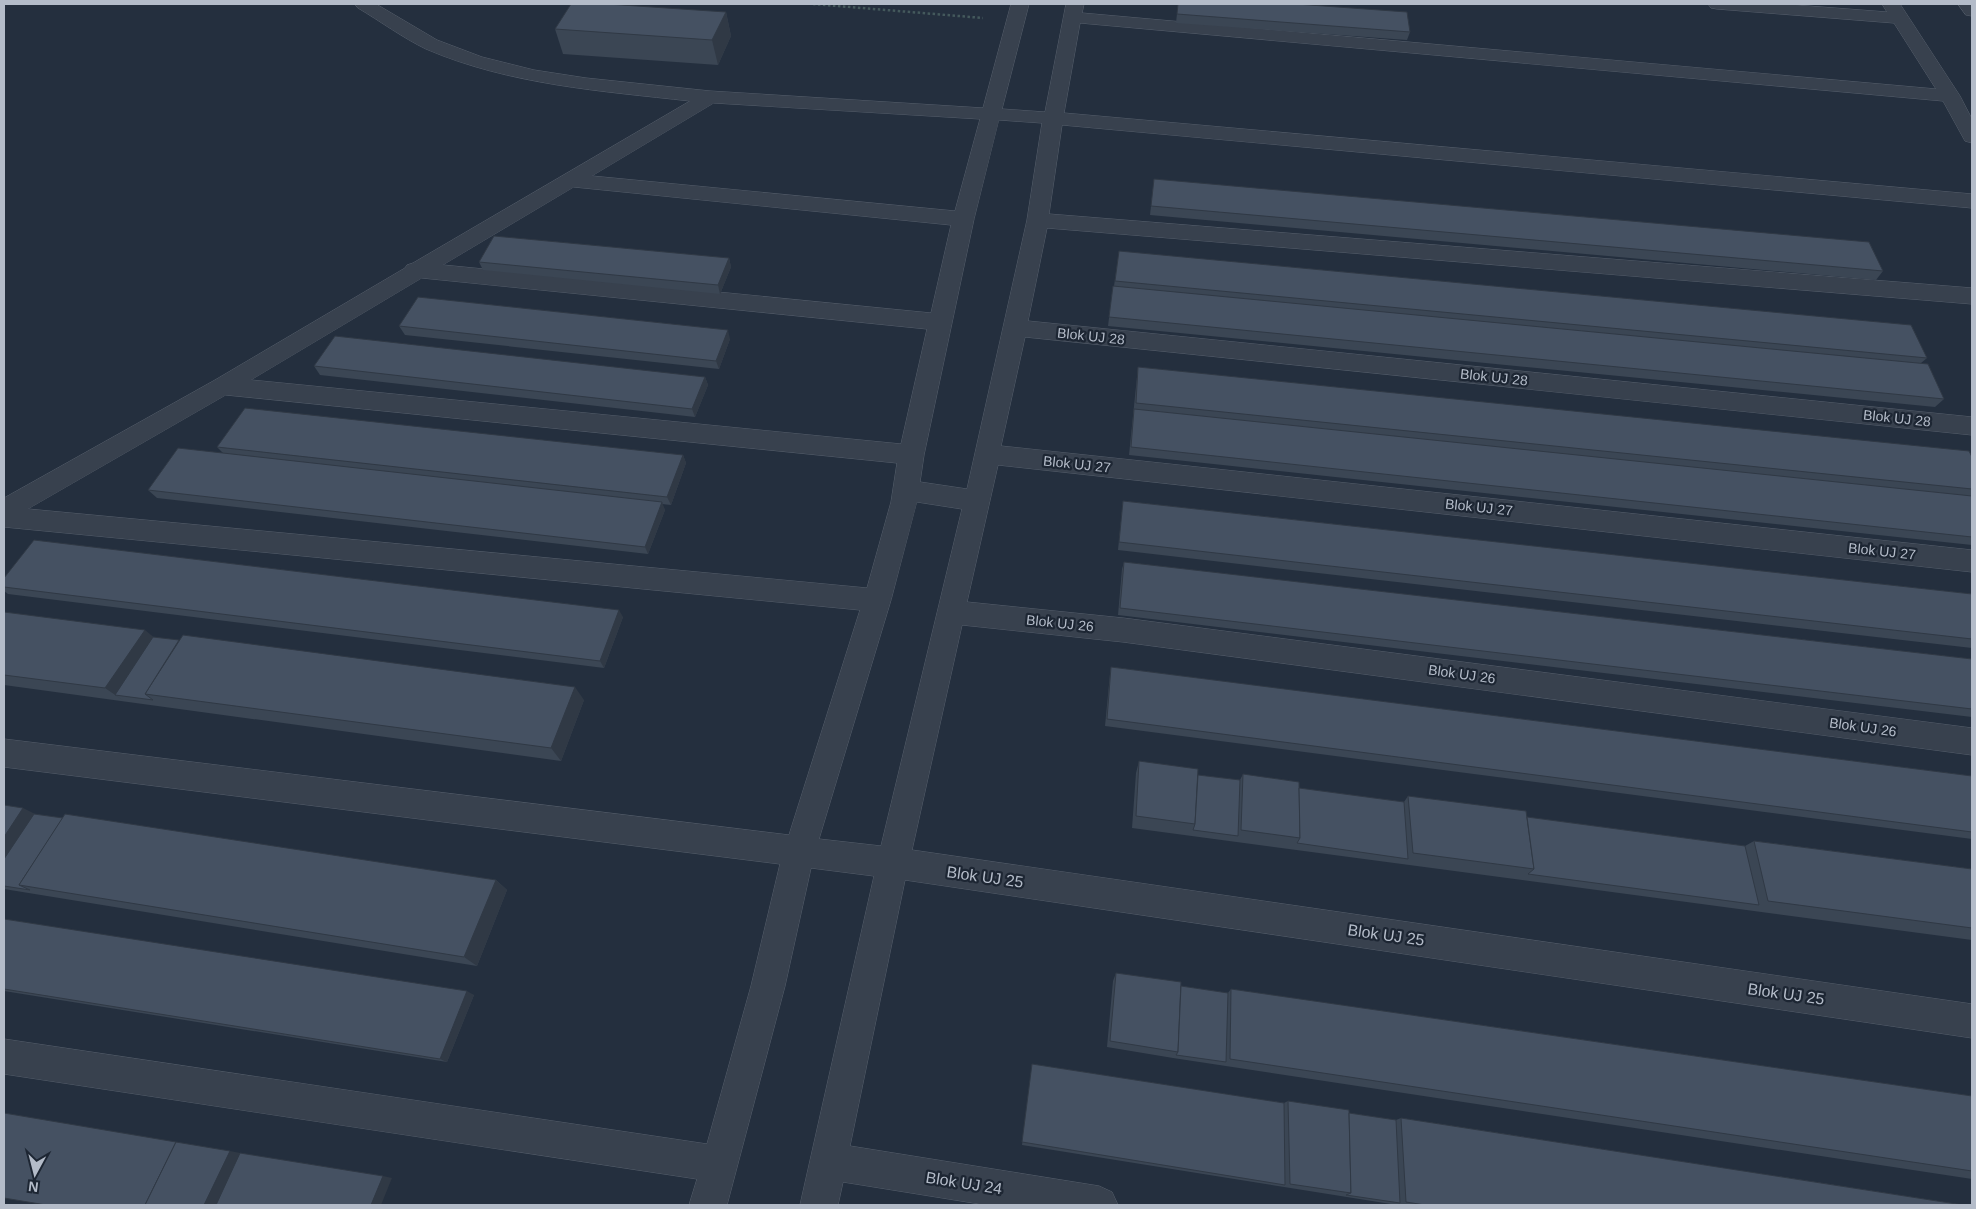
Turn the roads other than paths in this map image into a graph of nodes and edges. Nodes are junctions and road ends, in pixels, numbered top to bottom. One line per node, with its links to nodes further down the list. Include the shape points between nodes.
1 (364, 4): 9 (street, via 431,44 474,61 534,76)
2 (1717, 4): 5 (street)
3 (1967, 4): 6 (street)
4 (1074, 10): 8 (street); 11 (street)
5 (1895, 11): 8 (street)
6 (1972, 11)
7 (1018, 12): 10 (street)
8 (1950, 96): 12 (street)
9 (710, 97): 10 (street); 13 (street)
10 (990, 113): 11 (street); 15 (street)
11 (1053, 118): 14 (street); 16 (street)
12 (1972, 137)
13 (568, 180): 15 (street); 17 (street)
14 (1972, 201)
15 (963, 219): 19 (street)
16 (1038, 220): 18 (street); 20 (street)
17 (415, 270): 19 (street); 21 (street)
18 (1972, 296)
19 (940, 322): 24 (street)
20 (1015, 328): 22 (street, Blok UJ 28); 23 (street)
21 (223, 386): 24 (street); 27 (street)
22 (1972, 426)
23 (986, 454): 26 (street); 29 (street, Blok UJ 27)
24 (911, 455): 25 (street)
25 (905, 490): 26 (street); 30 (street)
26 (977, 501): 31 (street)
27 (4, 510)
28 (4, 516): 30 (street)
29 (1972, 561)
30 (877, 600): 34 (street)
31 (951, 612): 32 (street, Blok UJ 26, via 1123,630); 35 (street)
32 (1972, 742)
33 (4, 753): 34 (street, Blok UJ 25)
34 (799, 852): 35 (street, Blok UJ 25); 39 (street, via 768,986)
35 (893, 863): 36 (street, Blok UJ 25); 38 (street)
36 (1972, 1021)
37 (4, 1057): 39 (street)
38 (829, 1161): 41 (street); 42 (street, Blok UJ 24)
39 (720, 1164): 40 (street)
40 (708, 1205)
41 (819, 1205)
42 (1099, 1205)

